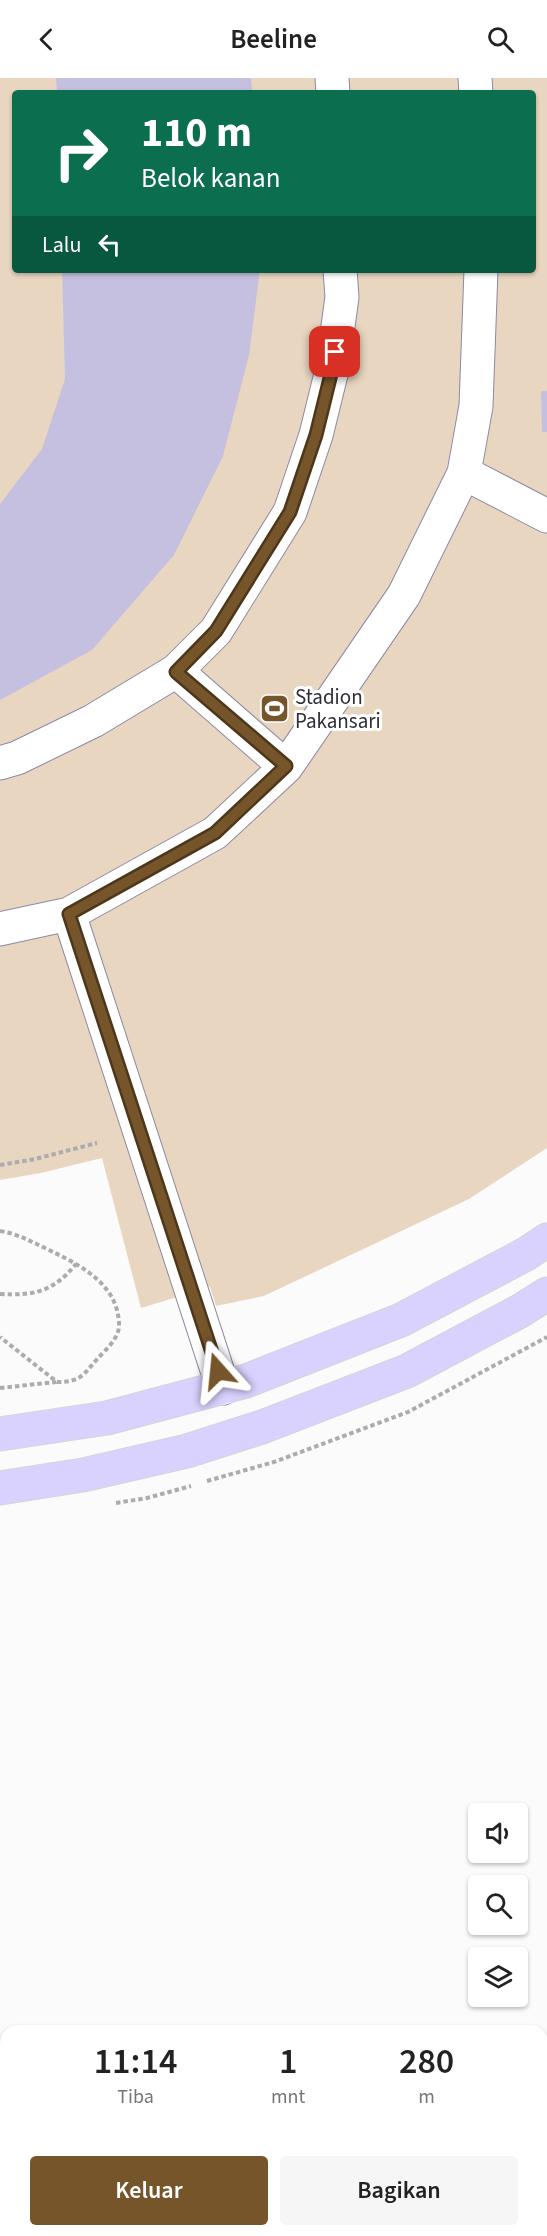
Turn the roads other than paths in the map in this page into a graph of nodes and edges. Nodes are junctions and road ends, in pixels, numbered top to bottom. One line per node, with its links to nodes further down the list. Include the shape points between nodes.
1 (340, 273): 5 (street, via 342,297 332,370 316,435 290,512 216,631)
2 (481, 273): 3 (street, via 476,406)
3 (464, 473): 4 (street); 7 (street, via 404,595)
4 (547, 516)
5 (176, 672): 6 (street, via 93,721); 7 (street)
6 (0, 763)
7 (286, 766): 8 (street, via 215,833)
8 (69, 914): 9 (street); 12 (street)
9 (0, 930)
10 (547, 1240): 12 (main road, via 401,1320)
11 (547, 1294): 14 (main road, via 406,1371 262,1427 187,1451 83,1475)
12 (223, 1388): 13 (main road, via 107,1418)
13 (0, 1434)
14 (0, 1488)

